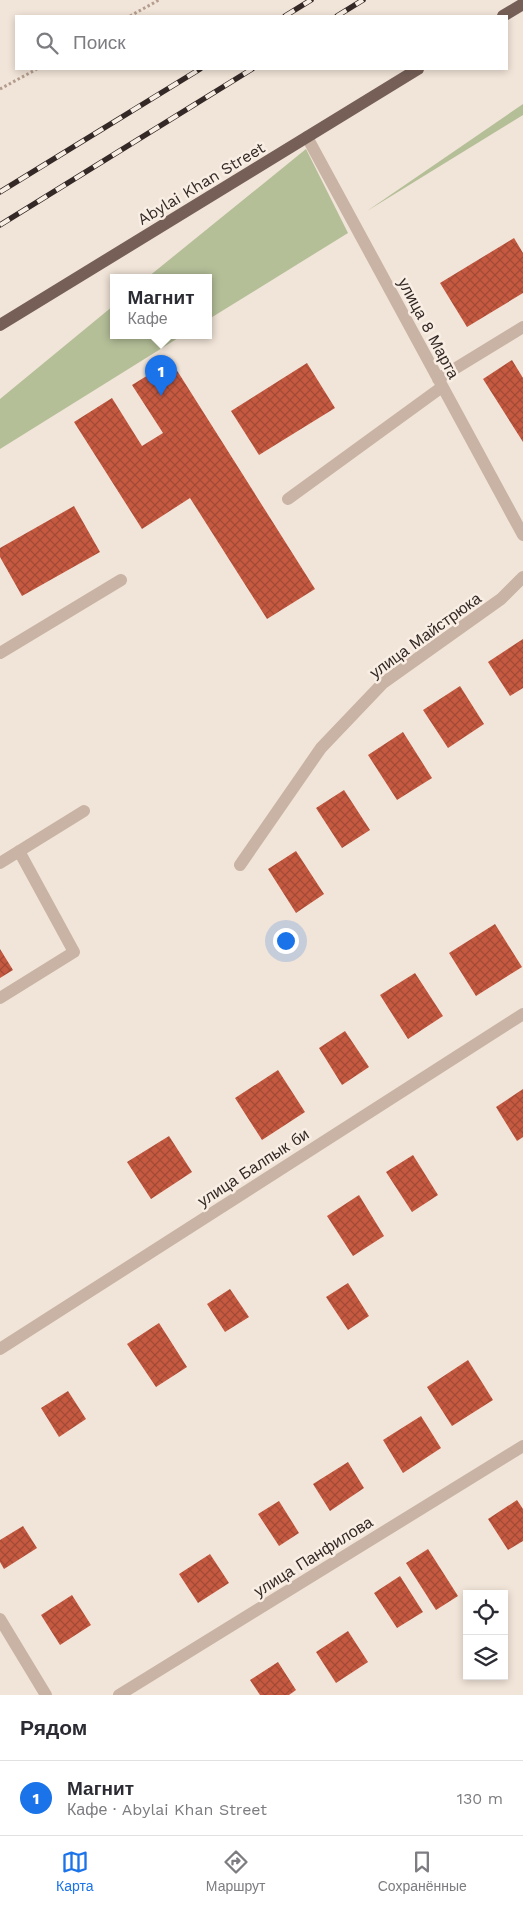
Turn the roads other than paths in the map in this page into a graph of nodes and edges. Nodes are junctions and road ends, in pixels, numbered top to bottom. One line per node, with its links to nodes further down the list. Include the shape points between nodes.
1 (523, 4): 2 (main road)
2 (505, 15)
3 (416, 70): 4 (main road, Abylai Khan Street)
4 (307, 137): 5 (main road, Abylai Khan Street); 7 (street, улица 8 Марта)
5 (0, 325)
6 (523, 326): 7 (street)
7 (440, 383): 8 (street); 9 (street, улица 8 Марта)
8 (288, 499)
9 (523, 535)
10 (523, 577): 16 (street, улица Майстрюка, via 501,599 383,683 321,748)
11 (121, 580): 12 (street)
12 (0, 653)
13 (84, 811): 14 (street)
14 (19, 851): 15 (street); 17 (street, via 74,952)
15 (0, 863)
16 (240, 865)
17 (0, 998)
18 (523, 1014): 19 (street, улица Балпык би)
19 (0, 1348)
20 (523, 1446): 23 (street, улица Панфилова)
21 (0, 1619): 22 (street)
22 (46, 1695)
23 (119, 1695)

